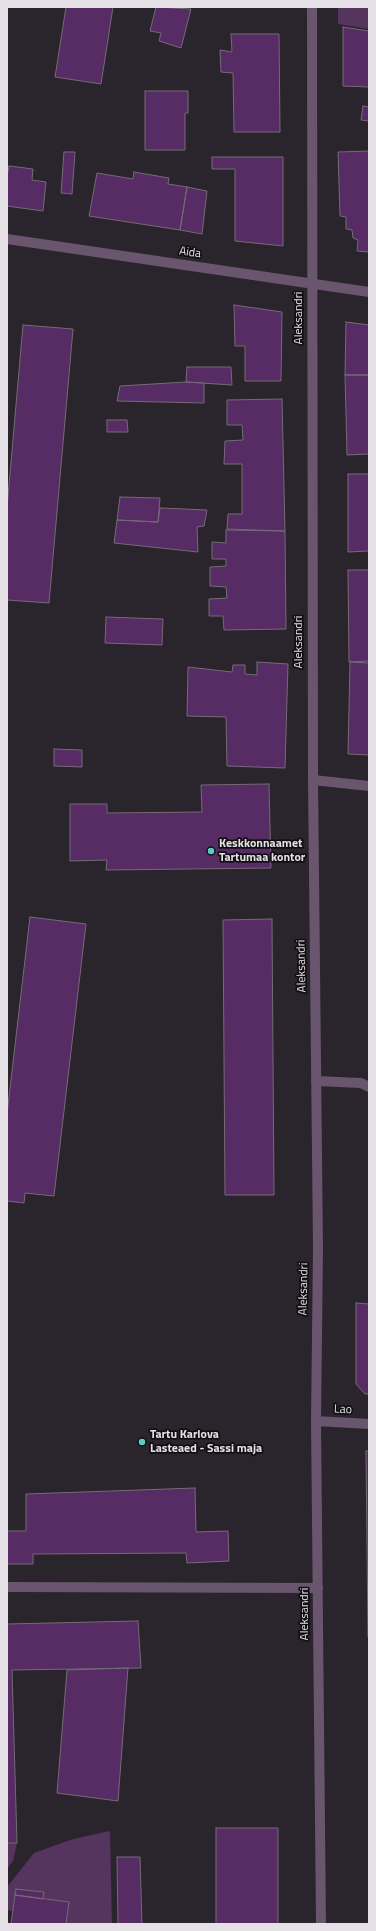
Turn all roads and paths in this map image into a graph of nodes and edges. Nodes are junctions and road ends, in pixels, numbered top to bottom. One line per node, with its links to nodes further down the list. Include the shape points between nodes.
1 (312, 7): 3 (street, Aleksandri)
2 (7, 239): 3 (street, Aida)
3 (312, 284): 4 (street, Aida); 5 (street, Aleksandri)
4 (369, 292)
5 (313, 780): 6 (street); 7 (street, Aleksandri)
6 (369, 786)
7 (316, 1081): 8 (street, via 361,1083); 9 (street, Aleksandri)
8 (369, 1087)
9 (316, 1421): 10 (street, Lao); 12 (street, Aleksandri)
10 (369, 1424)
11 (7, 1587): 12 (street)
12 (318, 1588): 13 (street, Aleksandri)
13 (321, 1924)

